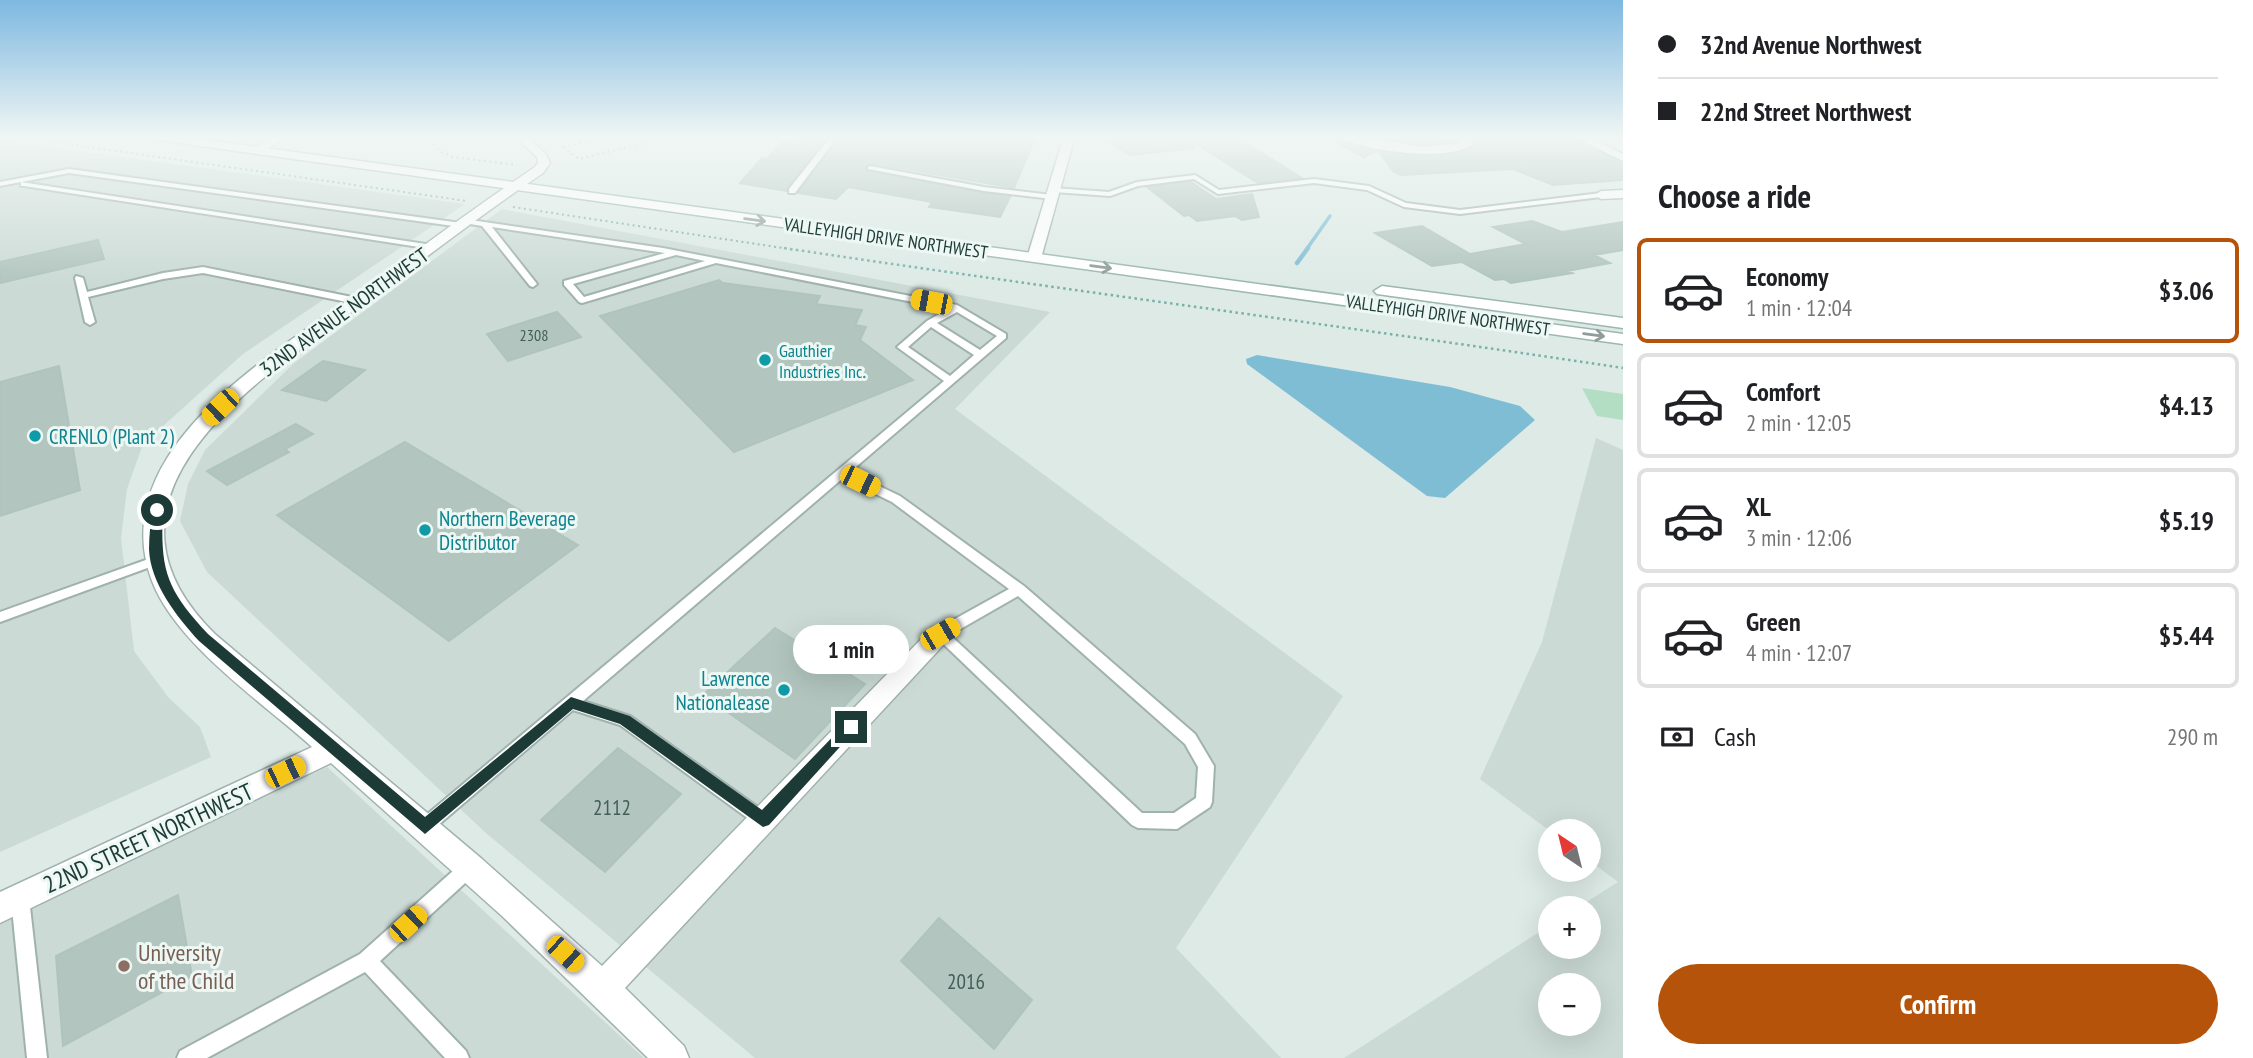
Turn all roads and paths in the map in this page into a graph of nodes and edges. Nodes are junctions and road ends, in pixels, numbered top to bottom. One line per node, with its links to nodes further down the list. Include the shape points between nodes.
1 (31, 185): 19 (lane)
2 (173, 185): 18 (lane)
3 (360, 185): 17 (path)
4 (510, 185): 17 (main road, 32ND AVENUE NORTHWEST)
5 (585, 185): 20 (main road, VALLEYHIGH DRIVE NORTHWEST)
6 (796, 185): 13 (lane)
7 (964, 185): 14 (lane)
8 (1056, 185): 14 (main road)
9 (1133, 185): 14 (lane, via 1110,194)
10 (1208, 185): 11 (lane, via 1218,192)
11 (1276, 185)
12 (1348, 185): 16 (lane, via 1369,188 1404,205 1460,212)
13 (792, 191)
14 (1053, 194): 20 (main road)
15 (1623, 194): 16 (main road)
16 (1601, 195)
17 (489, 204): 18 (main road, 32ND AVENUE NORTHWEST); 33 (path)
18 (471, 223): 19 (main road, 32ND AVENUE NORTHWEST); 21 (lane); 24 (lane)
19 (432, 247): 26 (main road, 32ND AVENUE NORTHWEST)
20 (1035, 251): 30 (main road, VALLEYHIGH DRIVE NORTHWEST); 31 (main road, VALLEYHIGH DRIVE NORTHWEST, one-way to 31)
21 (677, 253): 22 (lane); 22 (lane, via 566,284 582,300)
22 (718, 260): 27 (lane)
23 (79, 278): 25 (lane)
24 (533, 284)
25 (83, 296): 26 (lane, via 203,271); 28 (lane)
26 (357, 301): 36 (main road, 32ND AVENUE NORTHWEST, via 261,372 197,430 168,473 160,495 154,525)
27 (957, 308): 29 (lane); 32 (lane, via 1003,336)
28 (90, 322)
29 (930, 323): 32 (lane); 34 (lane, via 902,347)
30 (1623, 324)
31 (1623, 339)
32 (981, 355): 34 (lane)
33 (1623, 368)
34 (950, 381): 35 (lane)
35 (842, 473): 37 (lane, via 896,499); 40 (lane)
36 (157, 560): 38 (lane); 41 (main road, 32ND AVENUE NORTHWEST, via 170,596 203,638)
37 (1019, 589): 39 (lane); 39 (lane, via 1190,739 1206,766 1204,802 1177,821 1138,820)
38 (0, 617)
39 (940, 634): 42 (main road)
40 (571, 702): 42 (lane, via 625,720); 43 (lane)
41 (334, 749): 43 (main road, 32ND AVENUE NORTHWEST); 45 (main road, 22ND STREET NORTHWEST)
42 (763, 820): 47 (main road)
43 (425, 827): 44 (main road, 32ND AVENUE NORTHWEST)
44 (469, 867): 46 (lane); 47 (main road, 32ND AVENUE NORTHWEST)
45 (10, 903): 48 (lane)
46 (367, 961): 49 (lane); 50 (lane)
47 (603, 988): 51 (main road, 32ND AVENUE NORTHWEST)
48 (37, 1058)
49 (187, 1058)
50 (459, 1058)
51 (672, 1058)

